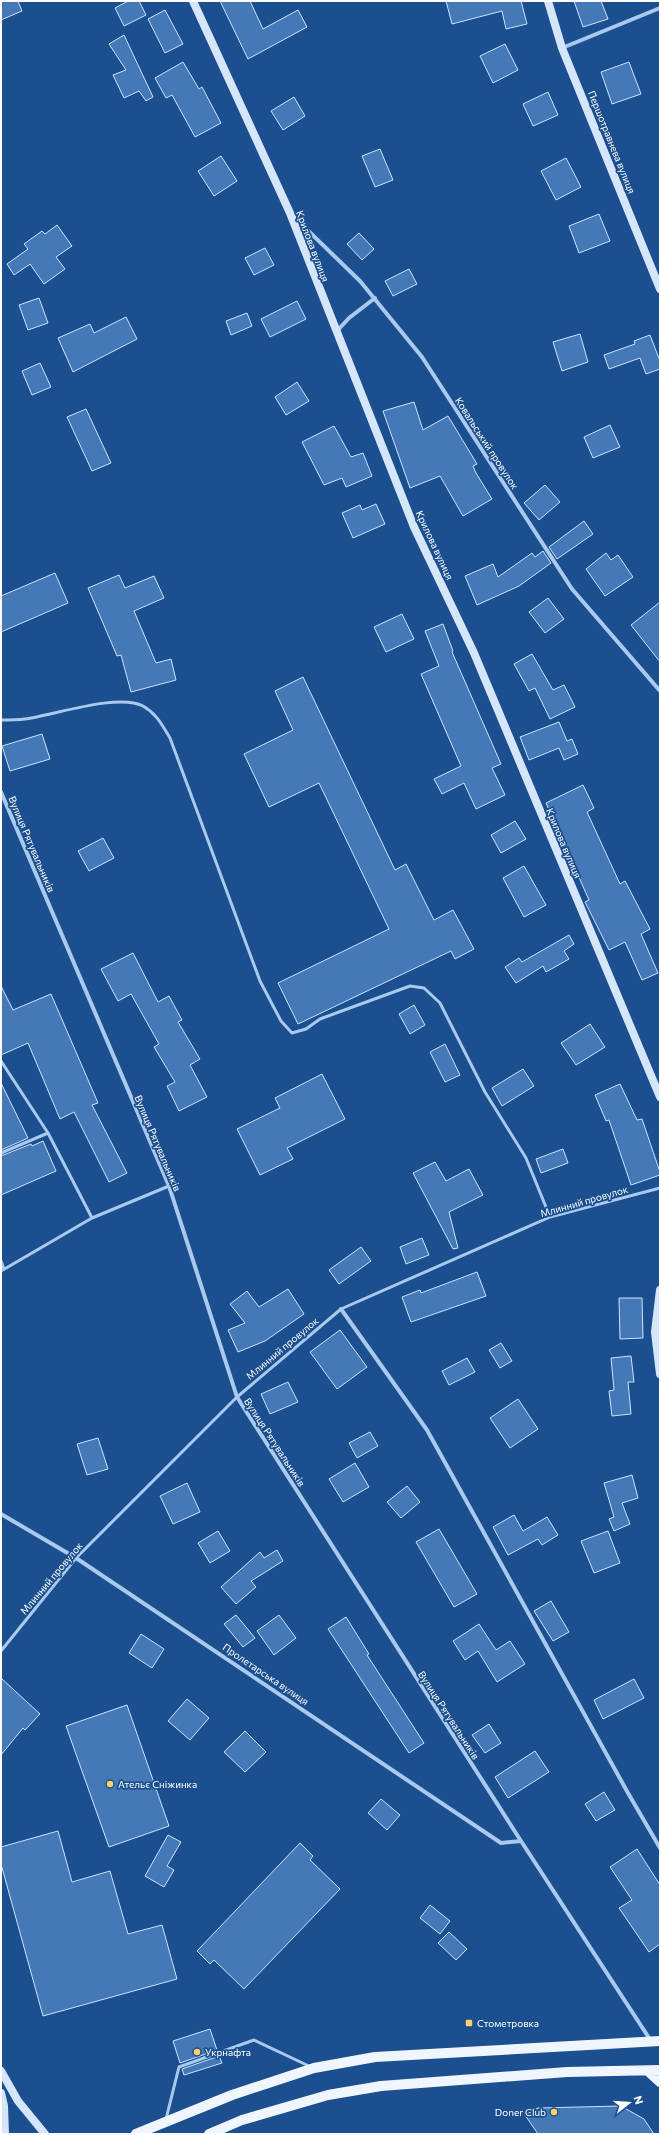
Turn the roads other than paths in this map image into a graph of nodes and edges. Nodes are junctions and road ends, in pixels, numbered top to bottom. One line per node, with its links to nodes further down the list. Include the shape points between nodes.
1 (193, 1): 5 (street, Крилова вулиця)
2 (548, 1): 4 (street, Першотравнева вулиця)
3 (660, 8): 4 (street)
4 (562, 48): 6 (street, Першотравнева вулиця)
5 (290, 213): 7 (street, Ковальський провулок); 8 (street, Крилова вулиця)
6 (660, 289)
7 (375, 298): 8 (street, via 349,318); 9 (street, Ковальський провулок, via 422,358 572,589)
8 (336, 332): 13 (street, Крилова вулиця, via 414,527 474,653)
9 (660, 691)
10 (1, 720): 18 (lane, via 25,719 102,704 128,702 142,706 158,716 170,738 260,981 281,1021 292,1033 306,1029 320,1019 410,986 424,988 440,1003 486,1092 526,1158)
11 (1, 792): 16 (street, Вулиця Рятувальників)
12 (1, 1061): 14 (lane)
13 (660, 1097)
14 (48, 1133): 15 (lane); 19 (lane)
15 (1, 1153)
16 (169, 1186): 19 (lane); 25 (street, Вулиця Рятувальників)
17 (660, 1188): 18 (lane, Млинний провулок)
18 (550, 1217): 23 (lane, Млинний провулок)
19 (92, 1218): 21 (lane)
20 (1, 1261): 21 (lane)
21 (3, 1270)
22 (660, 1290): 24 (street, via 655,1332)
23 (340, 1309): 25 (lane, Млинний провулок); 30 (street, via 427,1430)
24 (660, 1374)
25 (237, 1397): 27 (lane, Млинний провулок); 29 (street, Вулиця Рятувальників)
26 (1, 1514): 27 (street, Пролетарська вулиця)
27 (76, 1558): 28 (lane, Млинний провулок); 29 (street, Пролетарська вулиця, via 501,1843)
28 (1, 1651)
29 (520, 1842): 31 (street, Вулиця Рятувальників)
30 (660, 1848)
31 (656, 2041): 32 (main road, via 375,2057)
32 (314, 2068): 38 (main road, via 232,2095); 38 (lane, via 254,2040 179,2066)
33 (660, 2070): 35 (main road)
34 (1, 2071): 41 (street, via 18,2101)
35 (648, 2071): 36 (main road); 39 (main road, via 567,2072 381,2086 328,2095 242,2120)
36 (660, 2082)
37 (1, 2093): 40 (street)
38 (165, 2122): 42 (main road)
39 (222, 2132): 43 (main road)
40 (5, 2134)
41 (45, 2134)
42 (136, 2134)
43 (209, 2134)

